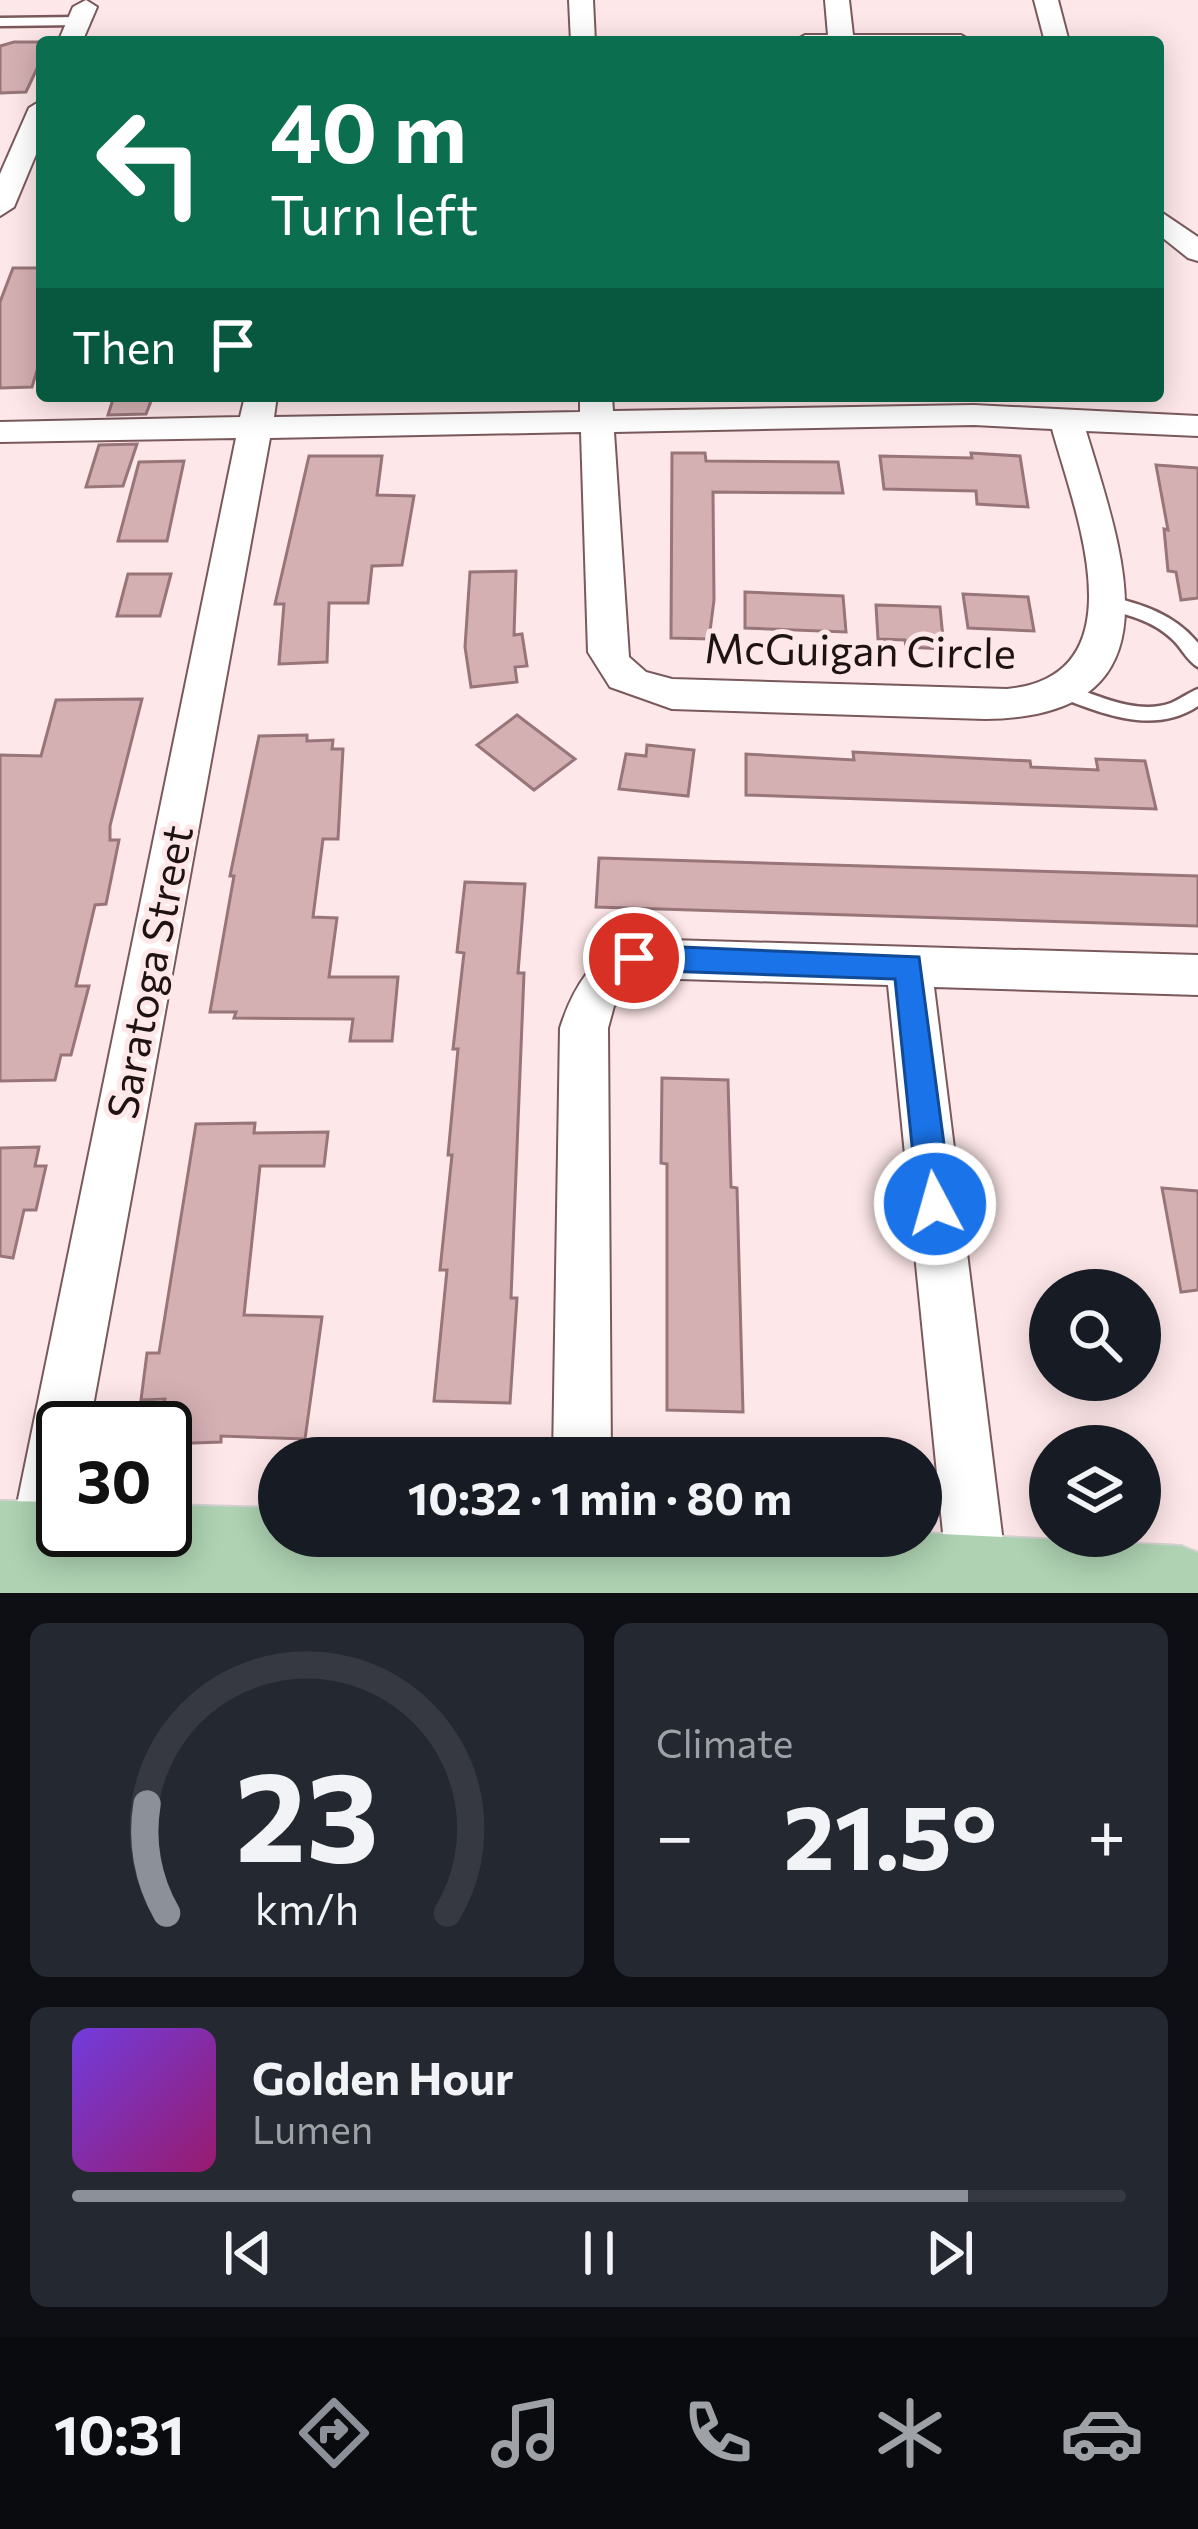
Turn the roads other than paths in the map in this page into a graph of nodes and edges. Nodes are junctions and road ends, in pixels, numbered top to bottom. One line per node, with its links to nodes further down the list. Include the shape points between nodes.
1 (581, 0): 6 (street)
2 (837, 0): 7 (street)
3 (1046, 0): 8 (street)
4 (80, 18): 5 (lane)
5 (0, 22)
6 (584, 36)
7 (841, 36)
8 (1055, 36)
9 (36, 115): 10 (street)
10 (14, 141): 11 (street)
11 (0, 206)
12 (1170, 225): 13 (street)
13 (1198, 251)
14 (597, 409): 15 (street); 16 (street); 21 (street, McGuigan Circle, via 607,652 627,680 672,694 1008,701)
15 (258, 411): 18 (street); 26 (street, Saratoga Street)
16 (1065, 416): 17 (street); 19 (street, McGuigan Circle)
17 (1198, 426)
18 (0, 432)
19 (1107, 603): 20 (lane, via 1172,627); 21 (street, McGuigan Circle, via 1096,658)
20 (1198, 660)
21 (1064, 691): 22 (lane, via 1160,716)
22 (1198, 696)
23 (909, 966): 24 (street); 25 (street, via 634,958 594,995 584,1028); 29 (street)
24 (1198, 975)
25 (582, 1437)
26 (19, 1547): 27 (main road)
27 (258, 1548)
28 (665, 1557): 29 (main road)
29 (978, 1583): 30 (main road)
30 (1180, 1593)

